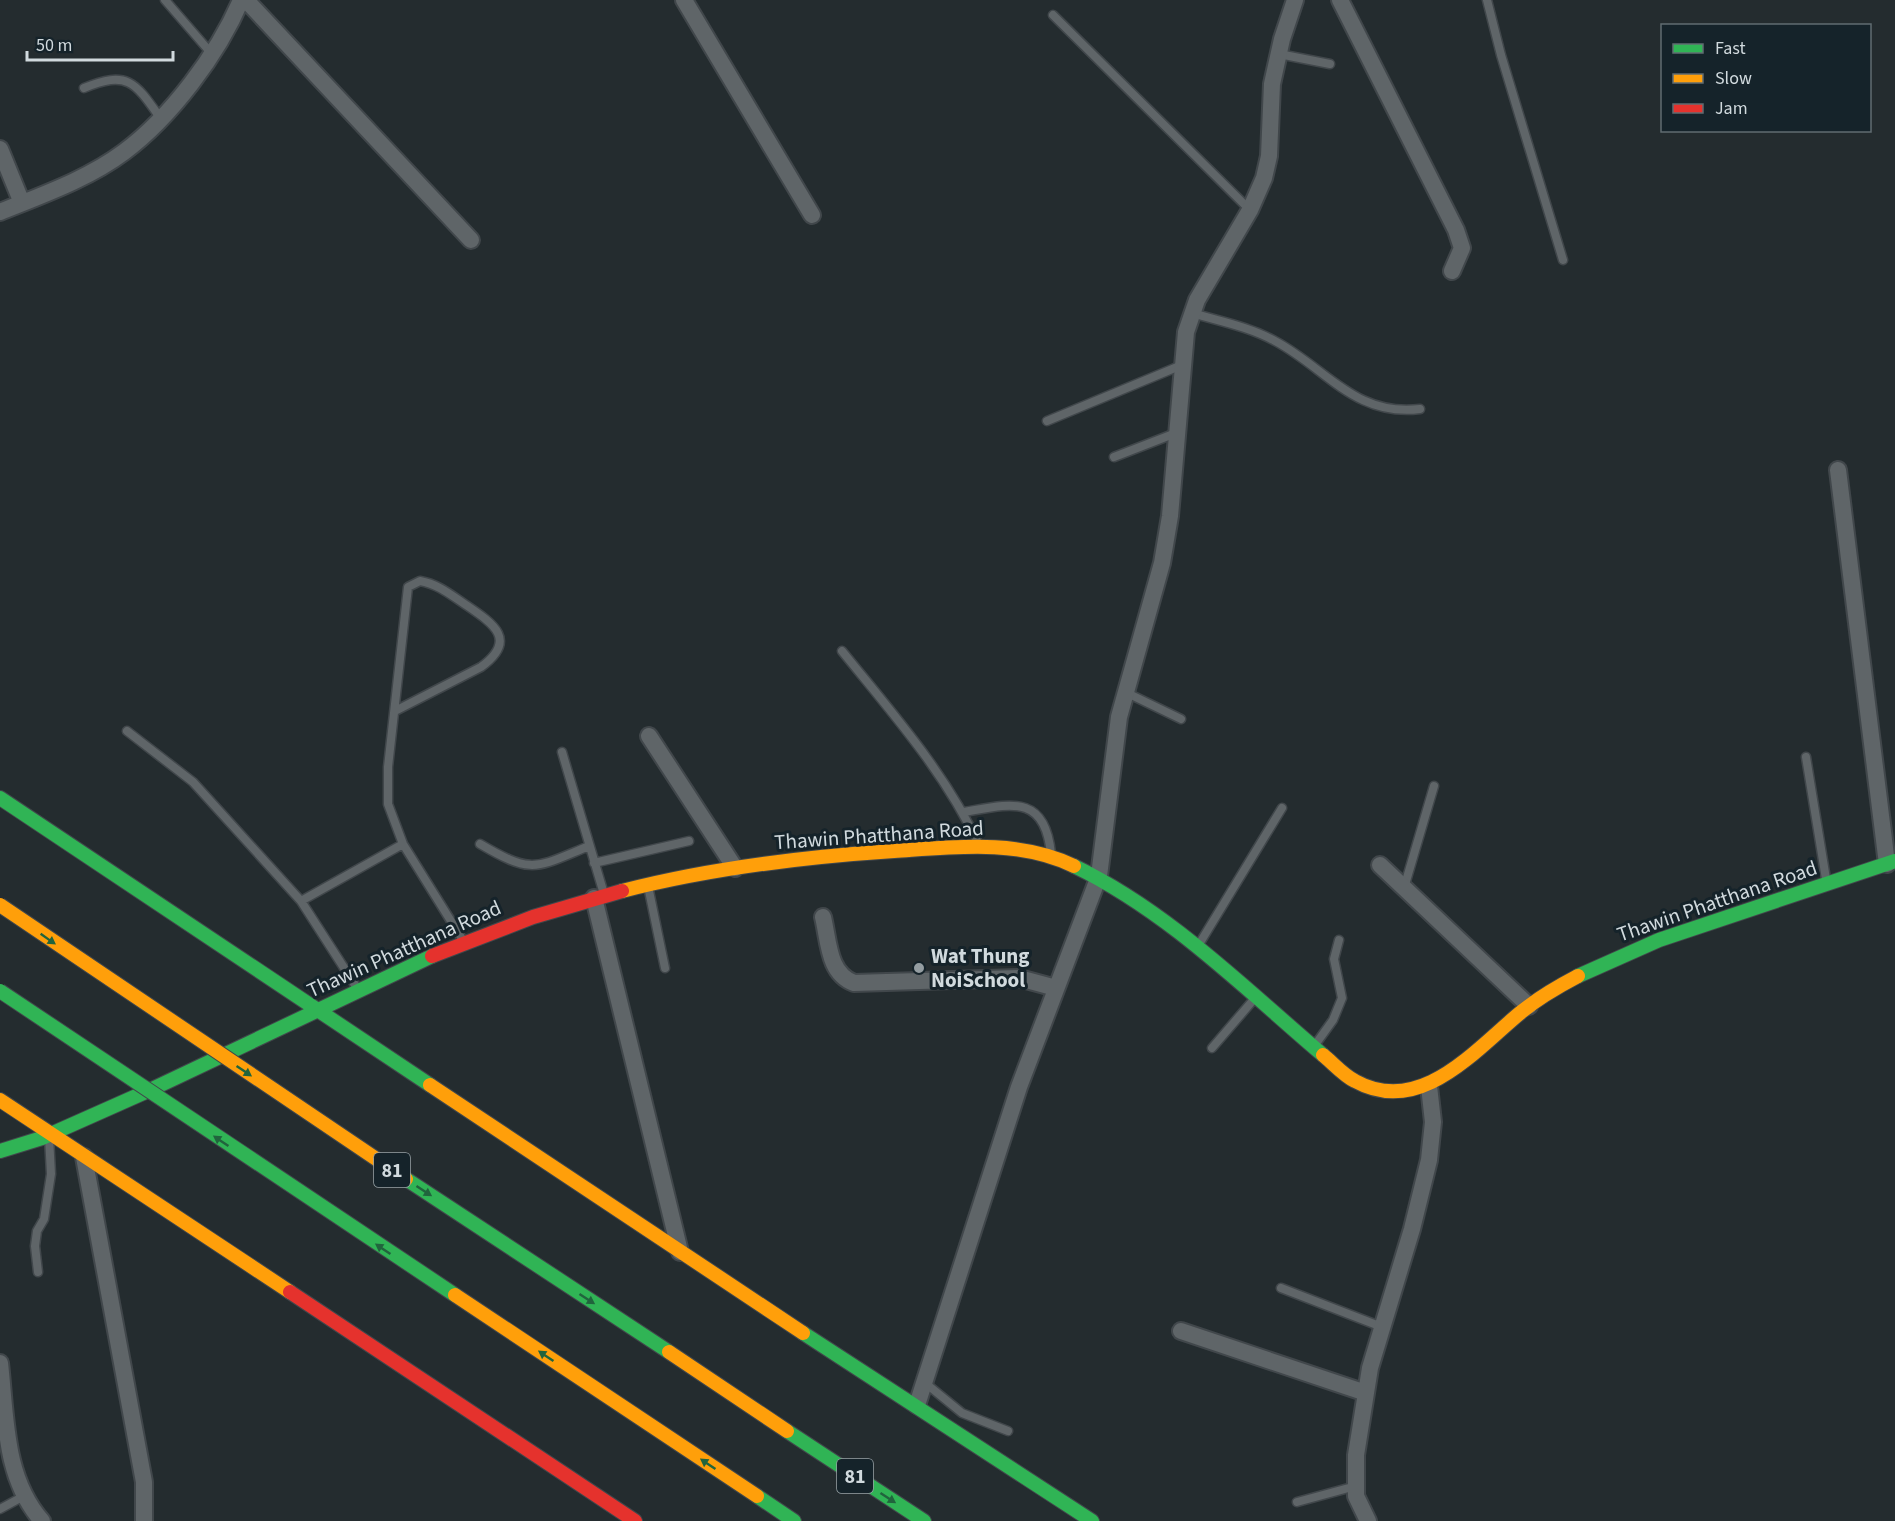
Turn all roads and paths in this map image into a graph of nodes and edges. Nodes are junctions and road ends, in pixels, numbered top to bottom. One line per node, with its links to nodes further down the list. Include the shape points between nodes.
1 (165, 0): 9 (lane)
2 (241, 0): 9 (street)
3 (246, 0): 19 (street)
4 (684, 0): 18 (street)
5 (1295, 0): 10 (street)
6 (1340, 0): 21 (street, via 1456,230 1462,248)
7 (1487, 0): 20 (lane)
8 (1053, 15): 16 (lane)
9 (211, 53): 13 (street)
10 (1279, 54): 11 (lane); 16 (street, via 1272,84 1269,156)
11 (1330, 64)
12 (84, 88): 13 (lane, via 108,78 130,82)
13 (160, 119): 15 (street, via 122,153 72,182)
14 (0, 149): 15 (street)
15 (22, 203): 17 (street)
16 (1250, 210): 22 (street)
17 (0, 212)
18 (812, 215)
19 (471, 240)
20 (1563, 260)
21 (1452, 272)
22 (1192, 313): 23 (street); 24 (lane, via 1275,341 1350,394 1387,410)
23 (1182, 365): 25 (lane); 26 (street)
24 (1420, 409)
25 (1047, 421)
26 (1176, 433): 27 (lane); 30 (street, via 1162,562)
27 (1114, 457)
28 (1838, 470): 48 (street)
29 (842, 651): 40 (lane, via 942,776)
30 (1125, 692): 32 (lane); 51 (street)
31 (395, 711): 31 (lane, via 408,587 420,581 433,583 493,623 500,648 481,667); 42 (lane, via 388,804)
32 (1181, 719)
33 (127, 732): 56 (lane, via 193,782)
34 (649, 736): 50 (street)
35 (562, 752): 45 (lane)
36 (1806, 757): 53 (lane)
37 (1434, 786): 54 (lane)
38 (0, 798): 68 (main road)
39 (1282, 808): 61 (lane)
40 (964, 812): 44 (lane); 46 (lane, via 1012,804 1027,808 1043,821)
41 (689, 841): 47 (lane)
42 (403, 843): 56 (lane); 60 (lane)
43 (480, 844): 45 (lane, via 529,867)
44 (980, 845): 46 (main road, Thawin Phatthana Road); 50 (main road, Thawin Phatthana Road, via 846,854)
45 (589, 846): 47 (lane)
46 (1051, 854): 51 (main road, Thawin Phatthana Road)
47 (594, 863): 55 (lane)
48 (1891, 863): 53 (main road, Thawin Phatthana Road)
49 (1380, 864): 54 (street)
50 (735, 868): 52 (main road, Thawin Phatthana Road)
51 (1099, 876): 61 (main road, Thawin Phatthana Road); 63 (street)
52 (648, 884): 55 (main road, Thawin Phatthana Road); 62 (lane)
53 (1828, 885): 67 (main road, Thawin Phatthana Road, via 1695,927 1614,958)
54 (1404, 888): 67 (street)
55 (599, 896): 60 (main road, Thawin Phatthana Road); 76 (street)
56 (301, 901): 65 (lane)
57 (0, 905): 95 (main road, 81, one-way to 95, bridge, via 260,1082)
58 (823, 917): 63 (street, via 835,969 843,979 854,983 1019,978)
59 (1339, 940): 69 (lane, via 1334,958 1342,998 1333,1020)
60 (465, 942): 65 (main road, Thawin Phatthana Road)
61 (1197, 947): 66 (main road, Thawin Phatthana Road)
62 (664, 968)
63 (1056, 988): 82 (street, via 1018,1087)
64 (0, 991): 94 (main road, one-way to 64, bridge)
65 (358, 991): 68 (main road, Thawin Phatthana Road)
66 (1255, 998): 69 (main road, Thawin Phatthana Road); 70 (lane)
67 (1529, 1006): 71 (main road, Thawin Phatthana Road)
68 (318, 1010): 73 (main road, Thawin Phatthana Road, via 171,1082); 76 (main road)
69 (1313, 1047): 71 (main road, Thawin Phatthana Road, via 1368,1089 1406,1092)
70 (1212, 1048)
71 (1429, 1086): 79 (street, via 1433,1122 1429,1160)
72 (0, 1100): 73 (main road)
73 (49, 1134): 74 (main road, Thawin Phatthana Road); 75 (main road); 77 (lane, via 51,1174 35,1246)
74 (0, 1151)
75 (84, 1157): 92 (street, via 142,1471); 93 (main road)
76 (680, 1252): 84 (main road)
77 (38, 1272)
78 (1281, 1288): 79 (lane)
79 (1382, 1327): 83 (street)
80 (1181, 1332): 83 (street)
81 (0, 1363): 85 (street)
82 (924, 1382): 84 (street); 86 (lane, via 962,1413)
83 (1366, 1393): 87 (street, via 1356,1455)
84 (917, 1405): 96 (main road)
85 (2, 1408): 88 (street, via 9,1451)
86 (1008, 1431)
87 (1356, 1486): 89 (lane); 97 (street, via 1356,1496)
88 (24, 1496): 90 (lane); 91 (street)
89 (1297, 1502)
90 (0, 1509)
91 (42, 1521)
92 (144, 1521)
93 (635, 1521)
94 (794, 1521)
95 (924, 1521)
96 (1092, 1521)
97 (1368, 1521)

